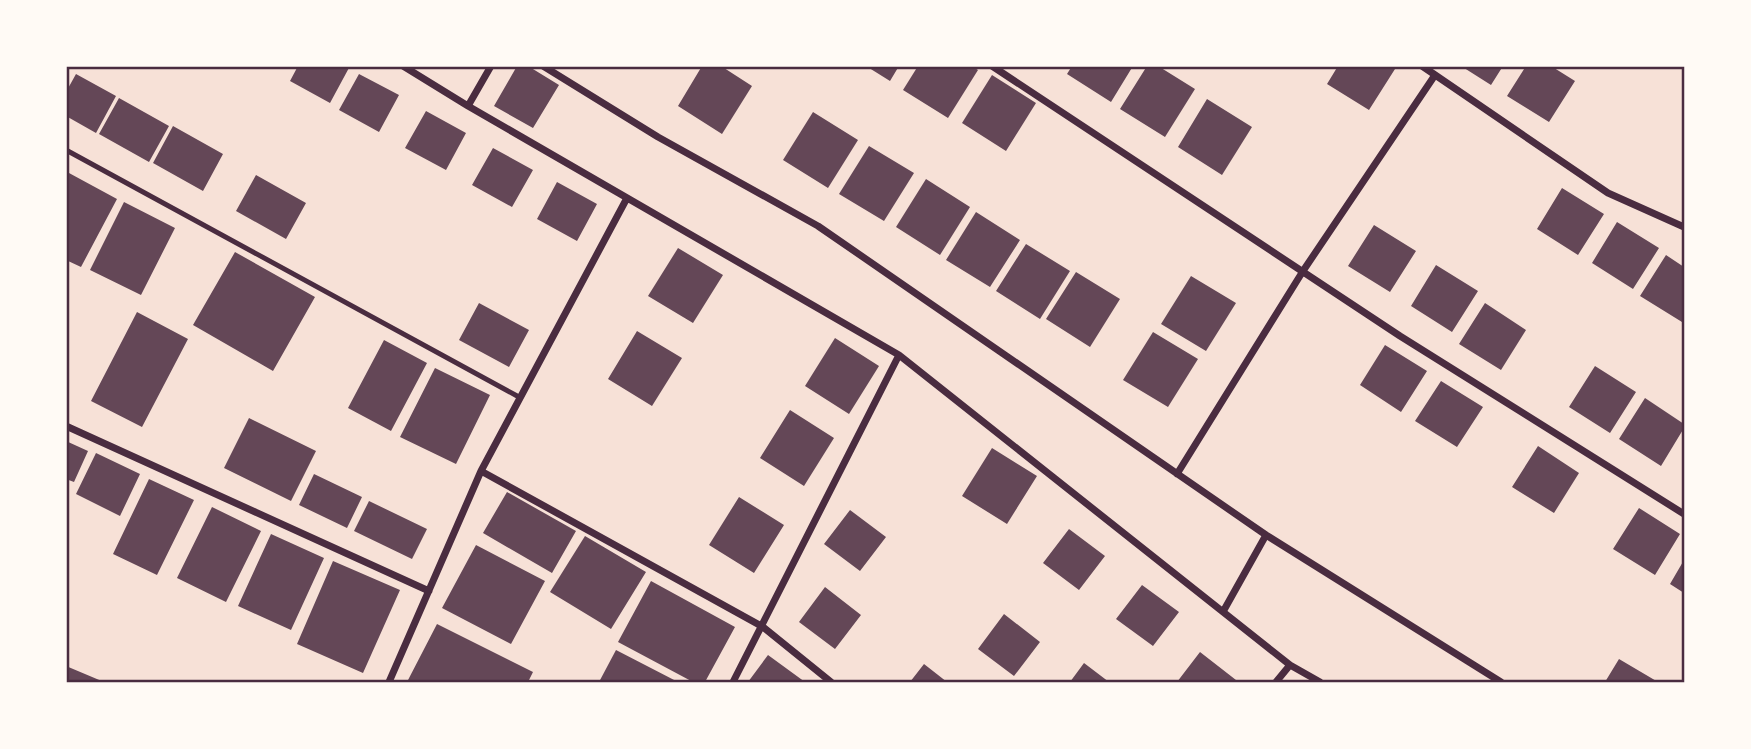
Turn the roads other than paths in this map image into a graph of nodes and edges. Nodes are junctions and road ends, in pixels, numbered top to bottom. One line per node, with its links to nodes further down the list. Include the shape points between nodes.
1 (403, 66): 7 (street)
2 (491, 66): 7 (street)
3 (543, 66): 16 (street, via 818,226)
4 (992, 66): 11 (street)
5 (1422, 66): 6 (street)
6 (1435, 75): 10 (street, via 1608,193); 11 (street)
7 (468, 106): 9 (street)
8 (66, 150): 13 (lane)
9 (627, 198): 12 (street); 13 (street)
10 (1685, 227)
11 (1303, 271): 16 (street); 17 (street)
12 (900, 355): 20 (street); 21 (street)
13 (519, 397): 15 (street)
14 (66, 426): 19 (street)
15 (481, 471): 19 (street); 21 (street)
16 (1177, 474): 18 (street)
17 (1685, 514)
18 (1266, 535): 20 (street); 28 (street)
19 (429, 591): 23 (street)
20 (1224, 610): 22 (street)
21 (763, 627): 24 (street); 25 (street)
22 (1290, 665): 26 (street); 27 (street)
23 (389, 682)
24 (733, 682)
25 (831, 682)
26 (1276, 682)
27 (1320, 682)
28 (1501, 682)

